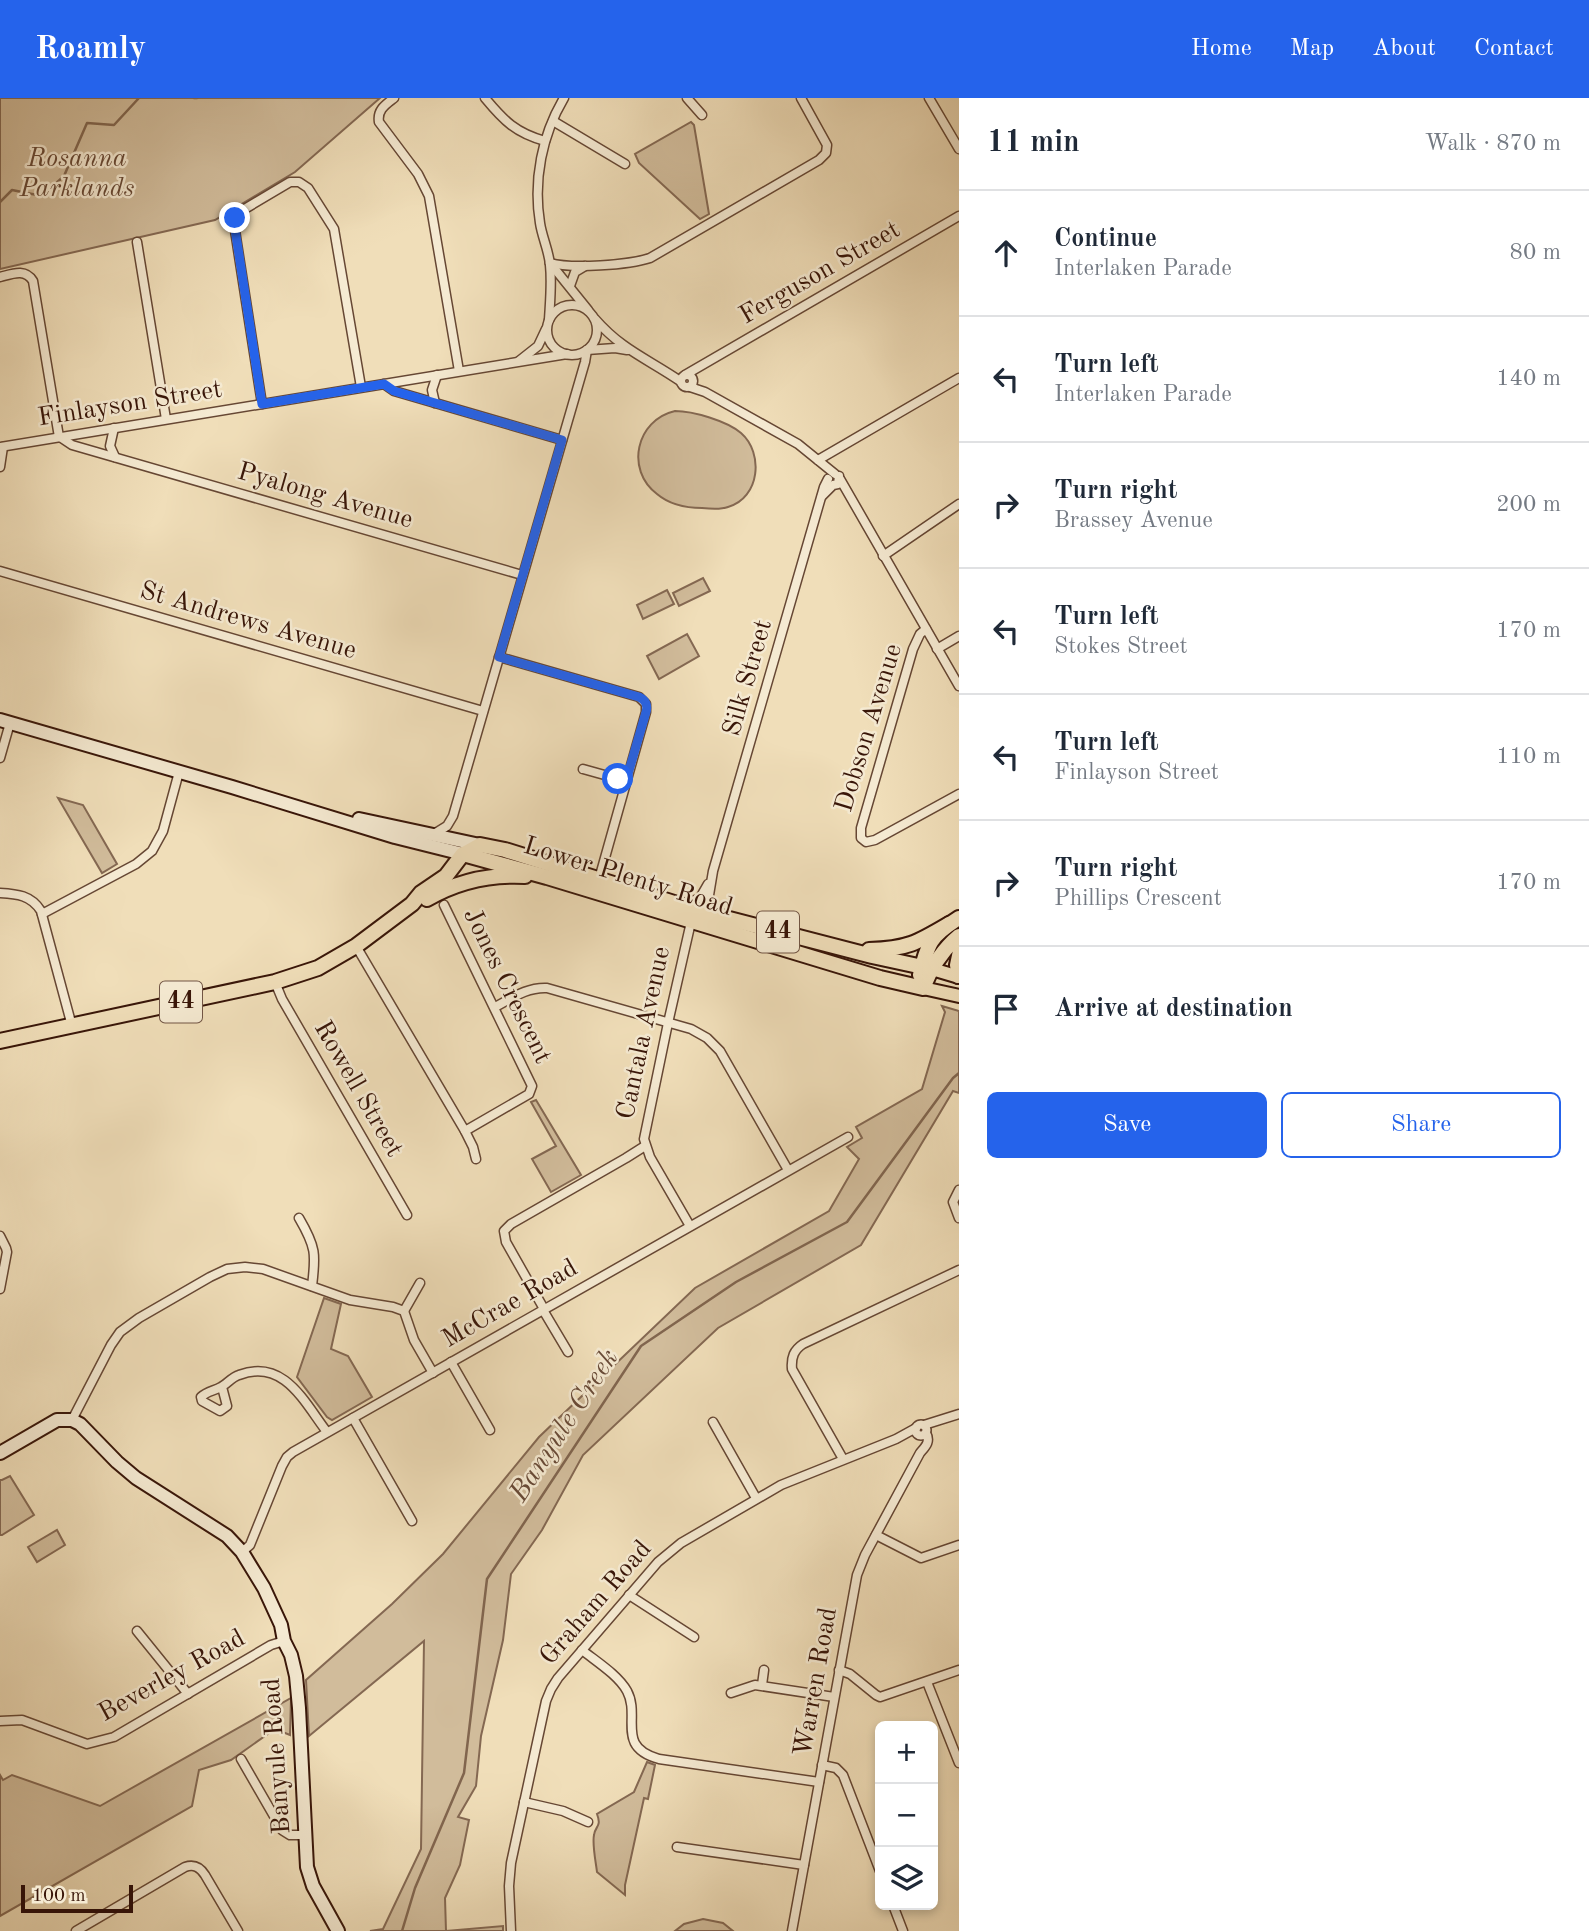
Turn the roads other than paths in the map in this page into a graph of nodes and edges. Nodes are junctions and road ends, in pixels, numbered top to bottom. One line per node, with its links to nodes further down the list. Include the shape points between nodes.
1 (394, 98): 24 (street, via 381,110 379,122 429,196)
2 (485, 98): 9 (street, via 514,129)
3 (564, 98): 8 (street)
4 (687, 98): 7 (street)
5 (801, 98): 15 (street, via 827,145 819,160 650,258)
6 (929, 98): 10 (street)
7 (702, 115)
8 (553, 121): 9 (street); 11 (street)
9 (545, 141): 14 (street, via 538,204)
10 (959, 149)
11 (625, 164)
12 (959, 216): 28 (street, Ferguson Street, via 701,366)
13 (137, 243): 33 (street)
14 (550, 263): 15 (street); 17 (street); 19 (street)
15 (587, 265): 17 (street, via 575,272)
16 (0, 276): 35 (street, via 25,273 33,281)
17 (570, 286): 18 (street)
18 (592, 315): 19 (street, via 578,306 566,306); 20 (street, via 597,327); 21 (street)
19 (549, 322): 22 (street, via 550,341); 23 (street, via 540,344)
20 (587, 350): 21 (street); 22 (street); 27 (street)
21 (630, 351): 28 (street)
22 (569, 355): 23 (street, Finlayson Street); 27 (street, via 579,365)
23 (516, 362): 24 (street, Finlayson Street)
24 (459, 371): 25 (street, Finlayson Street)
25 (437, 375): 29 (street, Finlayson Street); 31 (street, via 432,390)
26 (959, 378): 39 (street)
27 (579, 380): 36 (street)
28 (687, 380): 39 (street)
29 (384, 384): 30 (street, Finlayson Street); 31 (street)
30 (361, 387): 32 (street, Finlayson Street); 32 (street, via 334,229 307,188 290,182 243,210 234,223)
31 (435, 403): 36 (street)
32 (262, 404): 33 (street, Finlayson Street)
33 (166, 419): 34 (street, Finlayson Street)
34 (114, 428): 35 (street, Finlayson Street); 38 (street, via 110,446)
35 (59, 437): 37 (street, Finlayson Street); 38 (street, Pyalong Avenue)
36 (562, 440): 45 (street)
37 (2, 447): 40 (street)
38 (115, 457): 45 (street, Pyalong Avenue)
39 (818, 460): 41 (street)
40 (0, 467)
41 (833, 480): 43 (street, via 849,497); 66 (street, Silk Street, via 822,496)
42 (959, 504): 43 (street)
43 (883, 556): 46 (street)
44 (0, 571): 51 (street, St Andrews Avenue)
45 (523, 575): 49 (street)
46 (926, 629): 48 (street); 57 (street, Dobson Avenue, via 916,640 909,661 860,835 863,841 877,839)
47 (959, 636): 48 (street)
48 (937, 649): 50 (street)
49 (499, 657): 51 (street); 56 (street, via 642,699 647,709)
50 (959, 686)
51 (483, 711): 59 (street)
52 (5, 722): 53 (street); 55 (street, Lower Plenty Road)
53 (0, 758)
54 (583, 769): 56 (street)
55 (179, 772): 58 (street, Lower Plenty Road); 75 (street, via 163,831 152,851)
56 (626, 781): 68 (street)
57 (959, 794)
58 (324, 814): 60 (street, Lower Plenty Road); 64 (street, Lower Plenty Road)
59 (453, 816): 60 (street); 61 (street)
60 (434, 834): 61 (street, Lower Plenty Road)
61 (455, 839): 62 (street, Lower Plenty Road)
62 (480, 849): 63 (highway, Lower Plenty Road / 44); 64 (highway, Lower Plenty Road); 65 (highway, Lower Plenty Road); 69 (highway, via 476,873)
63 (505, 850): 65 (highway, via 503,858); 68 (highway, Lower Plenty Road / 44)
64 (463, 854): 71 (highway, 44, via 446,876)
65 (511, 867): 67 (highway, Lower Plenty Road)
66 (713, 872): 73 (street, Silk Street, via 700,898); 74 (street, Silk Street)
67 (547, 877): 69 (highway, 44, via 496,876); 77 (highway, Lower Plenty Road / 44)
68 (598, 879): 73 (highway, Lower Plenty Road / 44)
69 (467, 881): 71 (highway, 44)
70 (0, 893): 75 (street, via 27,897)
71 (412, 904): 79 (highway, 44)
72 (444, 905): 89 (street, Jones Crescent)
73 (681, 905): 74 (highway, Lower Plenty Road / 44)
74 (706, 913): 80 (highway, Lower Plenty Road / 44)
75 (42, 914): 91 (street)
76 (954, 921): 80 (highway, via 904,947); 83 (highway, via 932,940 925,953)
77 (691, 922): 86 (highway, Lower Plenty Road / 44); 90 (street, Cantala Avenue)
78 (959, 936): 83 (highway)
79 (356, 946): 85 (highway, 44, via 318,968); 93 (street)
80 (850, 950): 82 (highway, Lower Plenty Road / 44)
81 (959, 951): 84 (main road)
82 (892, 961): 83 (highway, Lower Plenty Road / 44); 86 (highway, via 905,972)
83 (927, 968): 84 (main road, Lower Plenty Road / 44); 87 (highway)
84 (959, 977)
85 (275, 982): 91 (highway, 44); 99 (street, Rowell Street)
86 (900, 982): 87 (highway, Lower Plenty Road / 44)
87 (920, 987): 88 (main road, Lower Plenty Road / 44)
88 (959, 996)
89 (495, 1007): 90 (street, via 531,989 547,988); 93 (street, Jones Crescent, via 532,1089)
90 (668, 1023): 95 (street, Cantala Avenue); 97 (street, via 697,1032 716,1047)
91 (72, 1026): 92 (highway, 44)
92 (0, 1041)
93 (465, 1131): 96 (street)
94 (848, 1137): 97 (street, McCrae Road)
95 (645, 1146): 102 (street, Cantala Avenue); 108 (street, via 505,1228 506,1242)
96 (476, 1159)
97 (788, 1170): 102 (street, McCrae Road)
98 (959, 1190): 101 (street, via 953,1202)
99 (407, 1215)
100 (299, 1218): 106 (street, via 315,1251)
101 (959, 1219)
102 (690, 1226): 108 (street, McCrae Road)
103 (0, 1236): 107 (street, via 7,1252)
104 (959, 1270): 122 (street, via 796,1350 792,1368)
105 (420, 1283): 109 (street)
106 (312, 1286): 109 (street); 116 (street, via 254,1267 227,1269 210,1277 120,1332)
107 (0, 1289)
108 (543, 1309): 110 (street); 111 (street, McCrae Road)
109 (404, 1311): 112 (street)
110 (568, 1353)
111 (452, 1362): 112 (street, McCrae Road); 118 (street)
112 (433, 1373): 115 (street, McCrae Road)
113 (222, 1387): 120 (street, via 236,1376 258,1370 276,1373 290,1383)
114 (959, 1414): 119 (street, Graham Road)
115 (354, 1418): 120 (street, McCrae Road); 124 (street)
116 (72, 1420): 121 (street, via 57,1420); 127 (street, Banyule Road, via 136,1478 227,1536)
117 (713, 1422): 123 (street)
118 (490, 1430)
119 (922, 1431): 122 (street, Graham Road); 125 (street, Warren Road, via 920,1453)
120 (327, 1432): 127 (street, McCrae Road, via 287,1457 250,1545)
121 (0, 1453)
122 (844, 1460): 123 (street, Graham Road)
123 (756, 1498): 128 (street, Graham Road, via 672,1549)
124 (412, 1521)
125 (876, 1535): 126 (street, via 921,1558); 134 (street, Warren Road, via 857,1576)
126 (959, 1545)
127 (242, 1552): 131 (street, Banyule Road, via 264,1588)
128 (629, 1595): 130 (street); 132 (street, Graham Road)
129 (137, 1631): 139 (street)
130 (694, 1637)
131 (284, 1641): 139 (street, Beverley Road); 148 (street, Banyule Road, via 298,1693)
132 (582, 1650): 145 (street, via 627,1692 632,1735 650,1756); 146 (street, Graham Road, via 548,1695)
133 (764, 1670): 137 (street)
134 (839, 1670): 136 (street, via 880,1697); 140 (street, Warren Road)
135 (959, 1670): 136 (street)
136 (928, 1682): 143 (street)
137 (762, 1685): 138 (street); 140 (street)
138 (731, 1693)
139 (188, 1694): 141 (street, Beverley Road, via 114,1737 87,1744 22,1720)
140 (834, 1697): 144 (street, Warren Road)
141 (0, 1721)
142 (242, 1759): 148 (street, via 282,1830)
143 (959, 1763)
144 (822, 1765): 145 (street, Warren Road); 150 (street, via 843,1775)
145 (819, 1782): 151 (street, Warren Road)
146 (524, 1801): 147 (street); 157 (street, Graham Road, via 510,1863)
147 (587, 1822)
148 (306, 1841): 155 (street, Banyule Road, via 313,1886); 156 (street, Banyule Road, via 316,1878)
149 (677, 1847): 151 (street)
150 (875, 1858)
151 (804, 1866): 158 (street, Warren Road)
152 (895, 1910): 159 (street)
153 (76, 1931): 154 (street, via 189,1866 202,1871)
154 (238, 1931)
155 (338, 1931)
156 (346, 1931)
157 (511, 1931)
158 (792, 1931)
159 (904, 1931)

